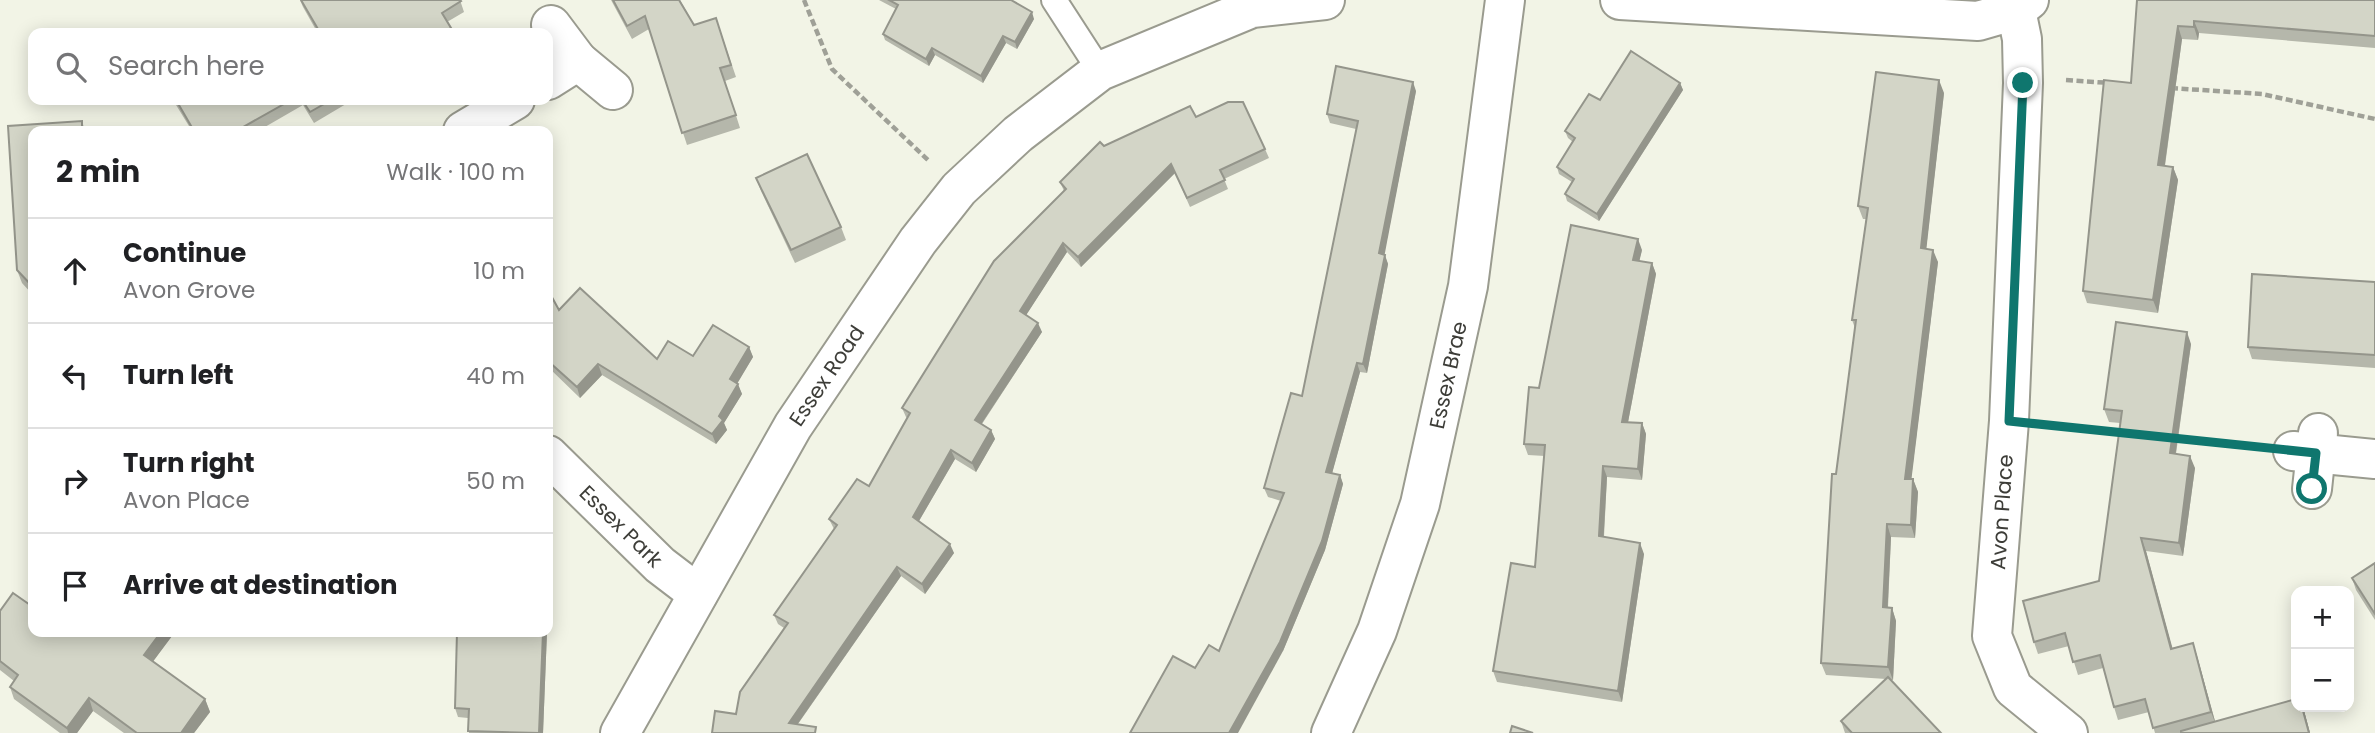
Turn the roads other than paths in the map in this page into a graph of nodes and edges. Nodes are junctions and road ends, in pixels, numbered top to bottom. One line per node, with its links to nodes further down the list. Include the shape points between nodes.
1 (1054, 0): 11 (lane)
2 (1325, 0): 11 (street, Essex Road, via 1252,8)
3 (1505, 0): 20 (street, Essex Brae, via 1468,286 1420,503 1377,631)
4 (1620, 0): 6 (street)
5 (2022, 5): 6 (street, via 1978,21); 21 (street, Avon Place, via 2009,421 1992,636 2013,688)
6 (1811, 6)
7 (551, 25): 8 (street)
8 (552, 28)
9 (553, 33): 10 (street)
10 (563, 71): 12 (street)
11 (1100, 71): 18 (street, Essex Road, via 1018,134 959,189 918,241 793,426)
12 (613, 90)
13 (507, 105): 14 (street)
14 (471, 126)
15 (2310, 456): 16 (street)
16 (2375, 459)
17 (553, 460): 18 (street, Essex Park, via 660,565)
18 (698, 594): 19 (street, Essex Road)
19 (620, 733)
20 (1331, 733)
21 (2068, 733)

